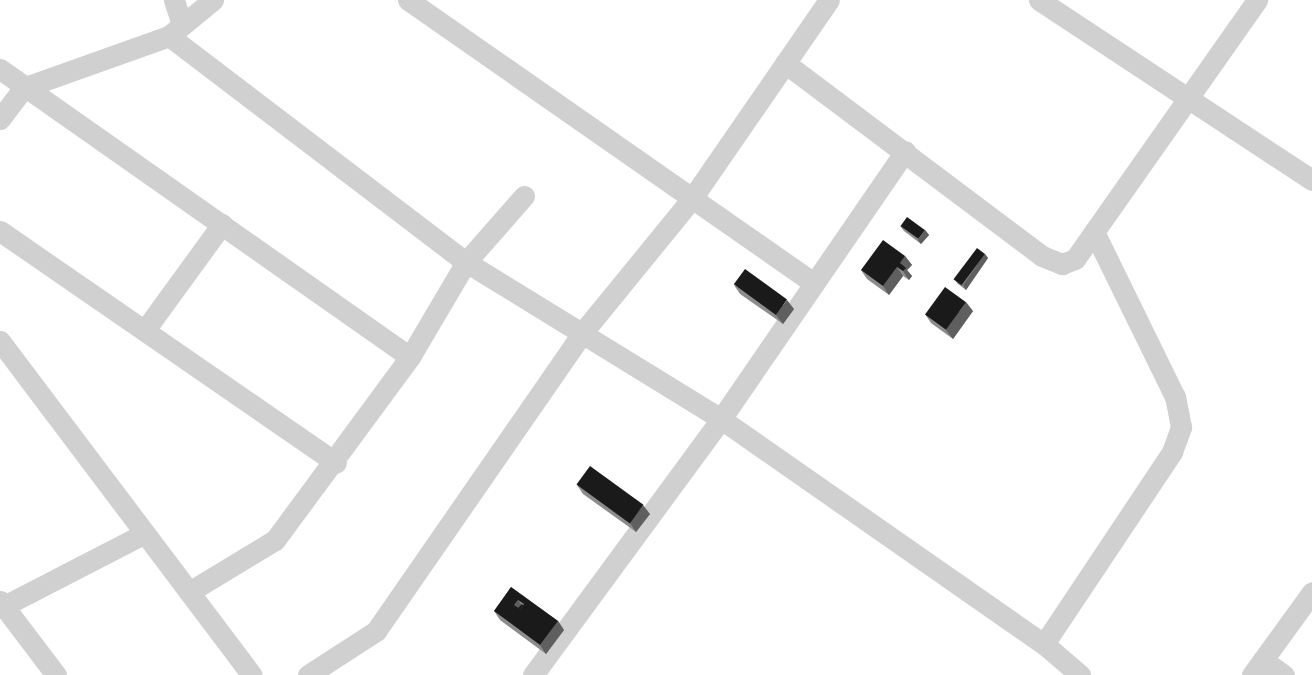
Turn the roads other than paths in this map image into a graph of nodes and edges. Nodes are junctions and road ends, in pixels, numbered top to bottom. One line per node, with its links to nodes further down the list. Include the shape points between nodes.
1 (174, 0): 7 (street)
2 (214, 0): 7 (street)
3 (408, 0): 16 (street, via 524,85)
4 (830, 0): 8 (street)
5 (1039, 0): 11 (street)
6 (1257, 0): 11 (street)
7 (176, 31): 10 (street); 20 (street)
8 (785, 63): 13 (street); 16 (street)
9 (0, 69): 10 (street)
10 (24, 88): 12 (street); 17 (street)
11 (1188, 97): 14 (street); 19 (street)
12 (0, 119)
13 (905, 151): 19 (street, via 1042,256 1062,264 1075,259); 21 (street)
14 (1312, 180)
15 (524, 196): 20 (street)
16 (693, 196): 21 (street); 23 (street)
17 (222, 224): 22 (street); 25 (street)
18 (0, 231): 22 (street)
19 (1094, 232): 32 (street, via 1175,396 1181,428 1172,452)
20 (466, 262): 23 (street); 25 (street)
21 (813, 283): 26 (street)
22 (145, 330): 27 (street)
23 (583, 332): 26 (street); 36 (street, via 376,631)
24 (0, 341): 28 (street)
25 (410, 357): 27 (street)
26 (720, 419): 32 (street); 37 (street)
27 (336, 463): 29 (street, via 275,540)
28 (145, 533): 29 (street); 31 (street)
29 (189, 592): 35 (street)
30 (1312, 592): 33 (street)
31 (1, 605): 34 (street)
32 (1044, 644): 38 (street)
33 (1258, 668): 39 (street)
34 (56, 675)
35 (252, 675)
36 (308, 675)
37 (533, 675)
38 (1080, 675)
39 (1284, 675)

